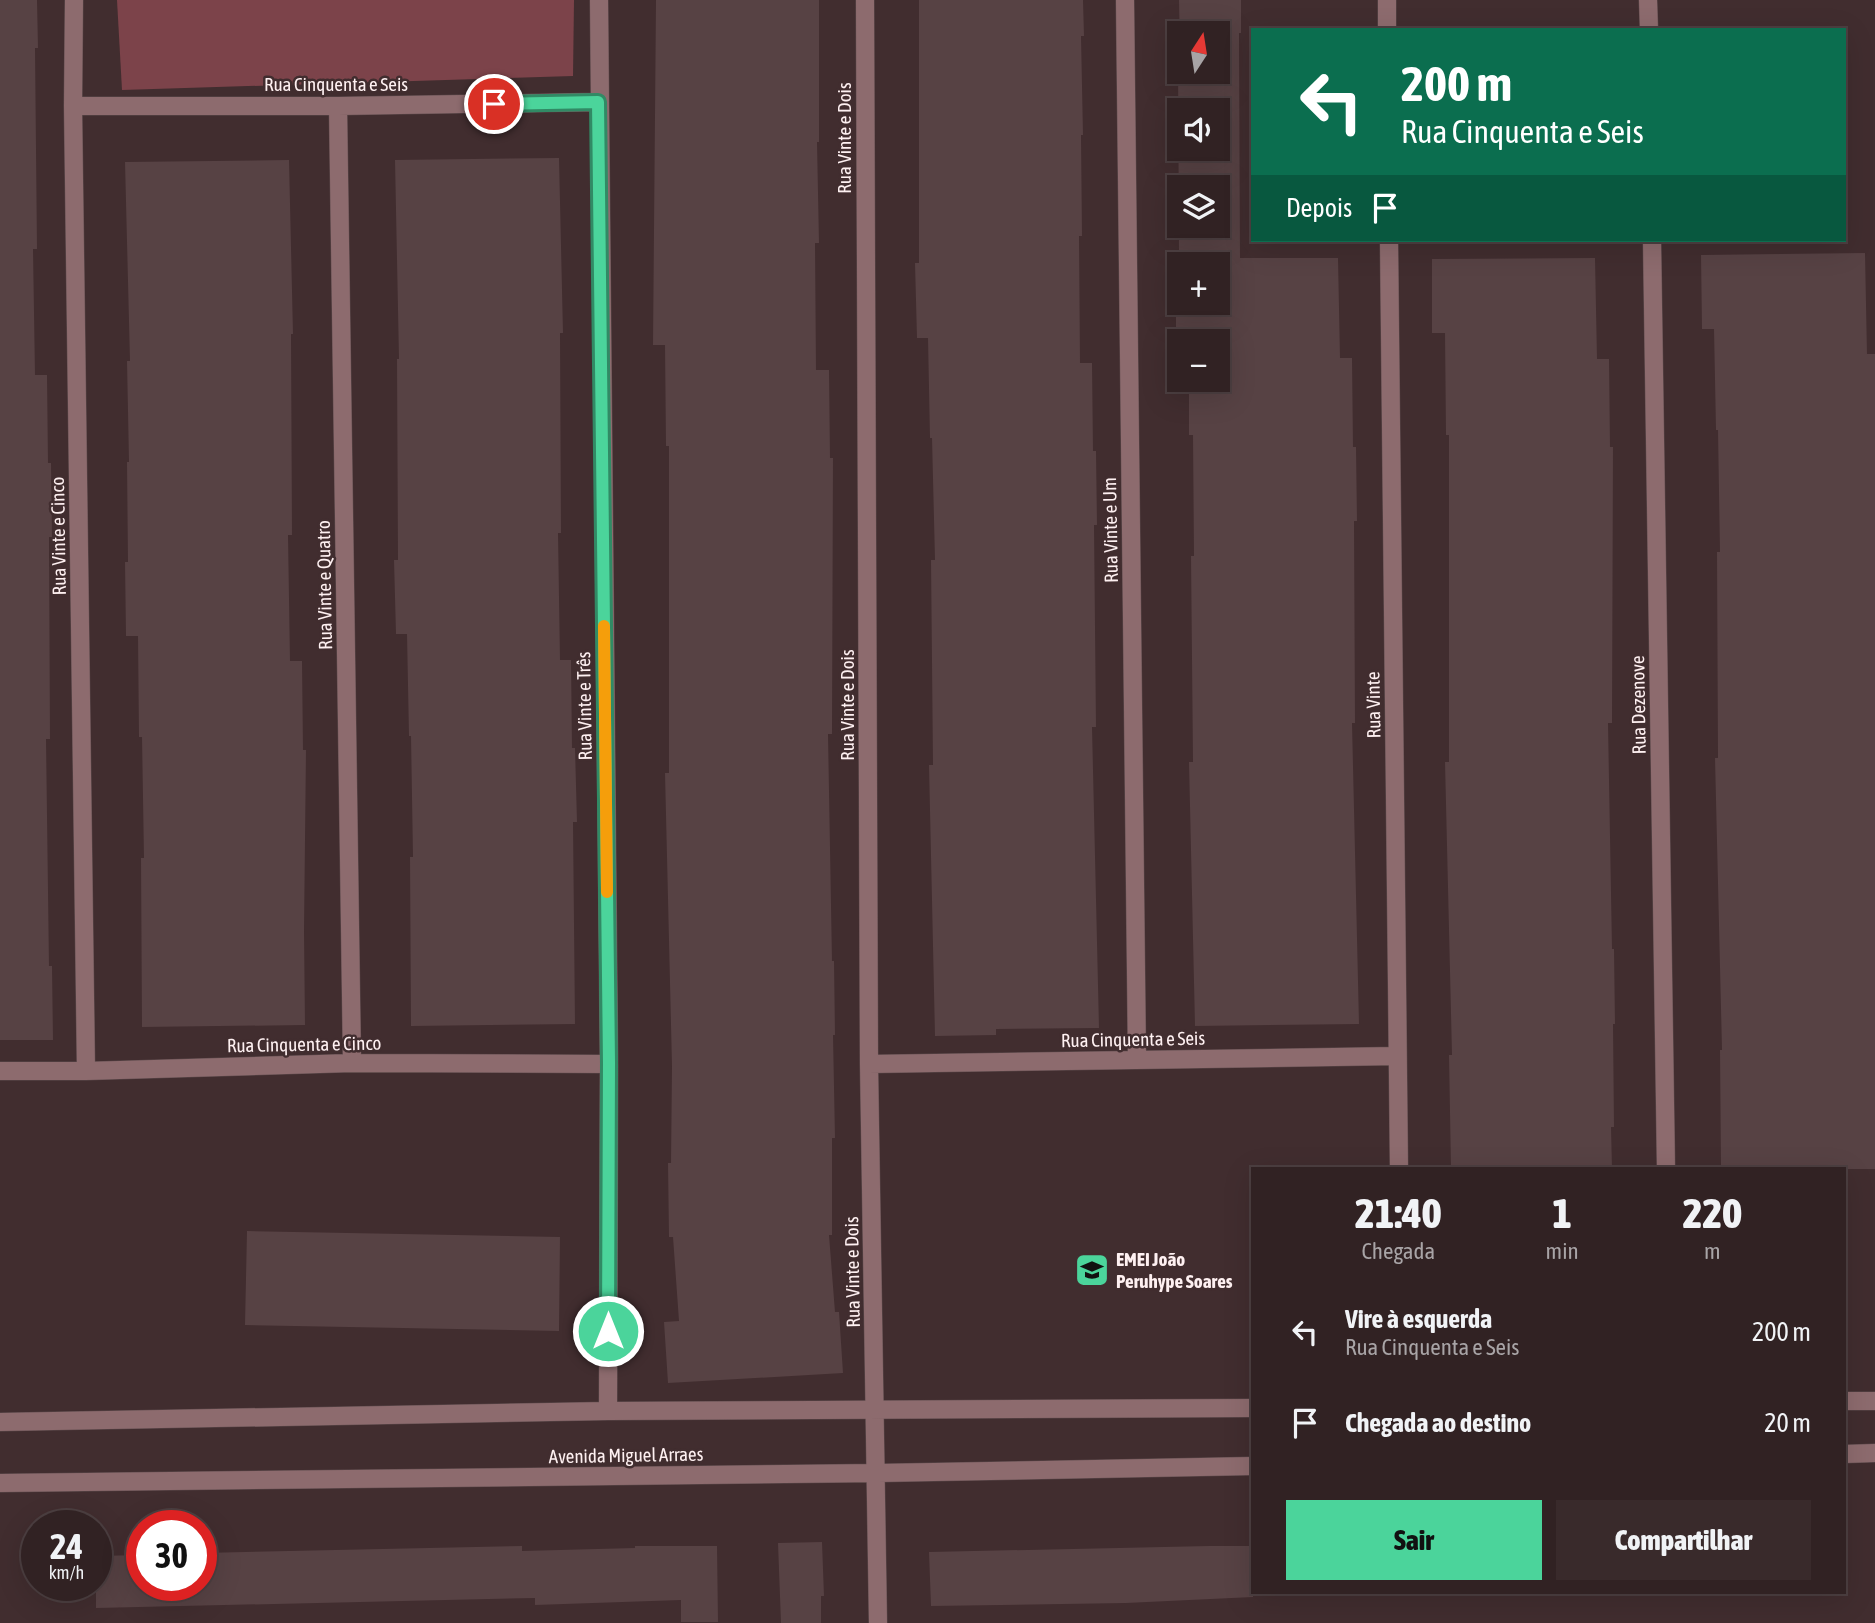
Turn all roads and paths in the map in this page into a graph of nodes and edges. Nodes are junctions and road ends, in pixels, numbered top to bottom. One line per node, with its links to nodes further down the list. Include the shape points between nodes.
1 (74, 0): 10 (street, Rua Vinte e Cinco)
2 (599, 0): 9 (street, Rua Vinte e Três)
3 (865, 0): 18 (street, Rua Vinte e Dois)
4 (1125, 0): 15 (street, Rua Vinte e Um)
5 (1387, 0): 7 (street)
6 (1648, 0): 8 (street)
7 (1387, 28)
8 (1649, 28)
9 (598, 102): 11 (street, Rua Cinquenta e Seis); 17 (street, Rua Vinte e Três)
10 (74, 106): 11 (street, Rua Cinquenta e Seis); 20 (street, Rua Vinte e Cinco)
11 (338, 106): 16 (street, Rua Vinte e Quatro)
12 (1389, 242): 14 (street, Rua Vinte)
13 (1652, 242): 22 (street, Rua Dezenove)
14 (1397, 1056): 15 (street, Rua Cinquenta e Seis); 21 (street, Rua Vinte)
15 (1137, 1060): 18 (street, Rua Cinquenta e Seis)
16 (352, 1063): 17 (street, Rua Cinquenta e Cinco); 20 (street, Rua Cinquenta e Cinco)
17 (609, 1063): 27 (street, Rua Vinte e Três)
18 (869, 1064): 26 (street, Rua Vinte e Dois)
19 (0, 1071): 20 (street, Rua Cinquenta e Cinco)
20 (86, 1071)
21 (1399, 1167)
22 (1666, 1167)
23 (1846, 1401): 24 (street)
24 (1875, 1401)
25 (1251, 1408): 26 (street)
26 (876, 1410): 27 (street); 32 (street, Rua Vinte e Dois)
27 (608, 1411): 28 (street)
28 (0, 1422)
29 (1875, 1453): 30 (street)
30 (1846, 1454)
31 (1251, 1466): 32 (street, Avenida Miguel Arraes)
32 (878, 1473): 33 (street, Avenida Miguel Arraes); 34 (street, Rua Vinte e Dois)
33 (0, 1483)
34 (878, 1623)

